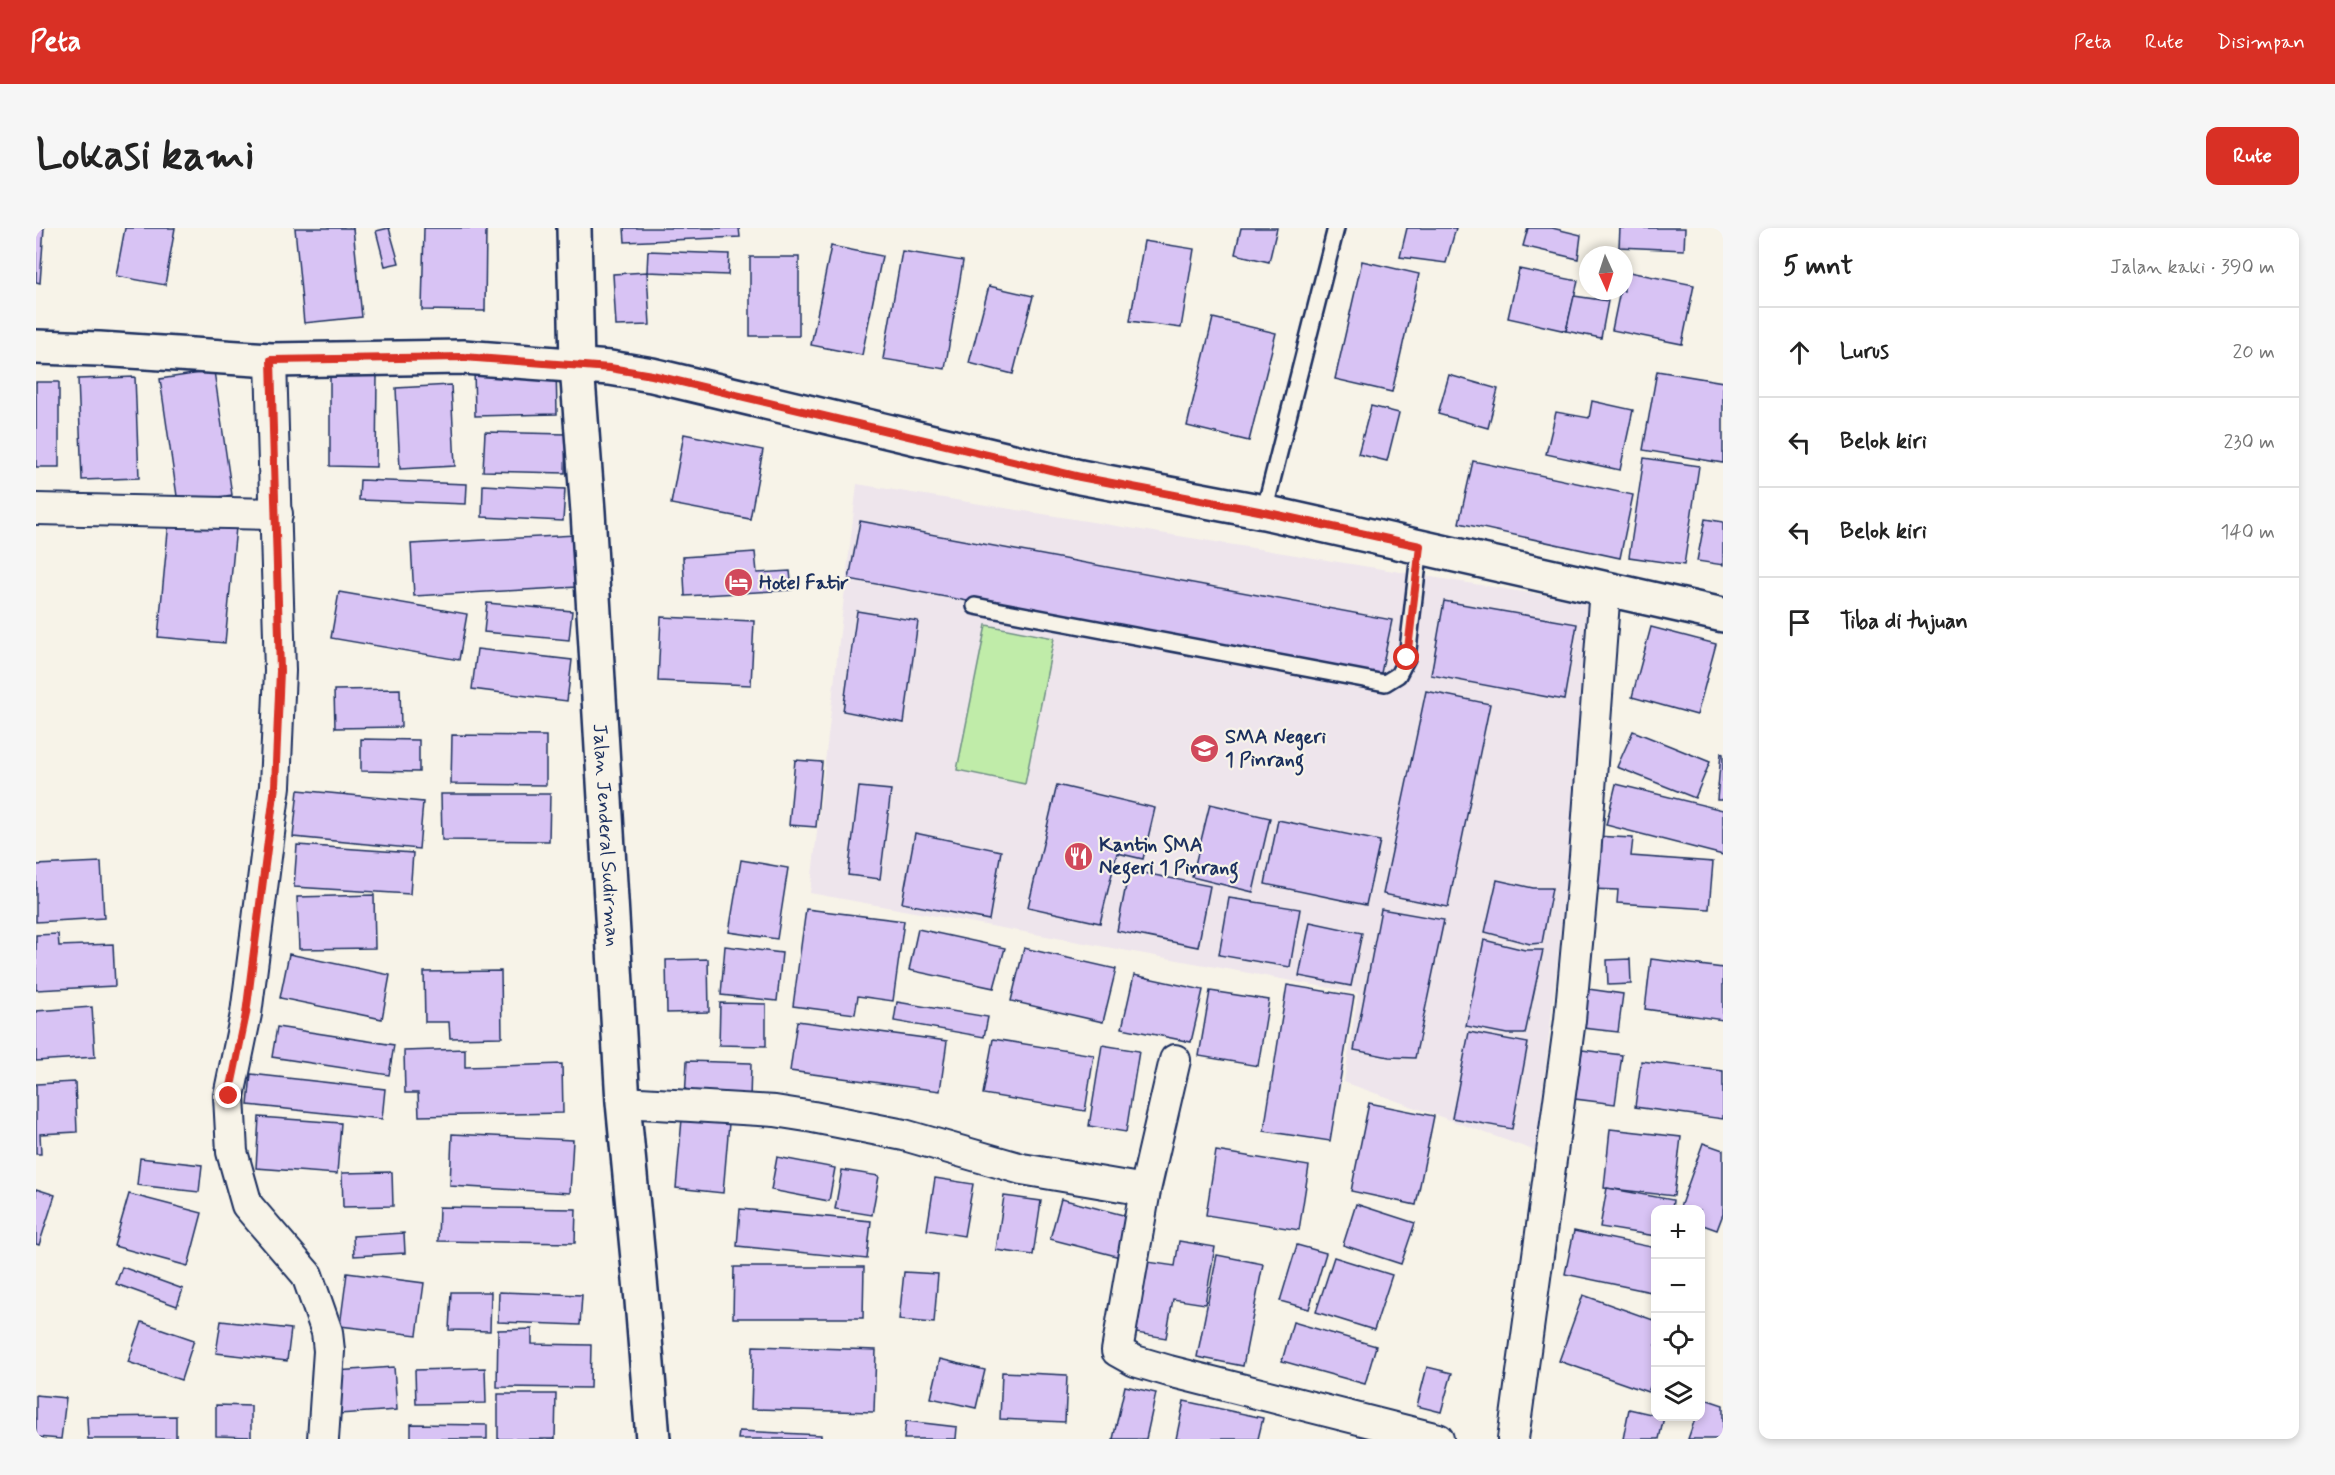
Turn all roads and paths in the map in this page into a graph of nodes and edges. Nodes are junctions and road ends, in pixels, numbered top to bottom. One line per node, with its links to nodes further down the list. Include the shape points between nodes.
1 (574, 228): 5 (main road, Jalan Jenderal Sudirman)
2 (1336, 228): 7 (lane)
3 (36, 347): 4 (main road)
4 (271, 360): 5 (main road, via 463,357); 8 (street)
5 (577, 366): 7 (main road, via 652,375 1080,477); 14 (main road, Jalan Jenderal Sudirman)
6 (36, 509): 8 (street)
7 (1264, 512): 9 (main road)
8 (277, 514): 16 (street, via 280,671 275,786 246,1014 229,1096 232,1152 247,1205 307,1275 327,1332)
9 (1420, 546): 10 (main road); 11 (lane, via 1407,658 1398,675 1385,683)
10 (1605, 588): 12 (main road); 19 (street, via 1570,1020)
11 (975, 606)
12 (1723, 615)
13 (1176, 1060): 15 (street)
14 (623, 1102): 15 (street, via 813,1117 904,1135 1022,1168); 17 (main road, Jalan Jenderal Sudirman)
15 (1145, 1190): 18 (street, via 1117,1351 1169,1371)
16 (323, 1439)
17 (653, 1439)
18 (1438, 1439)
19 (1513, 1439)

